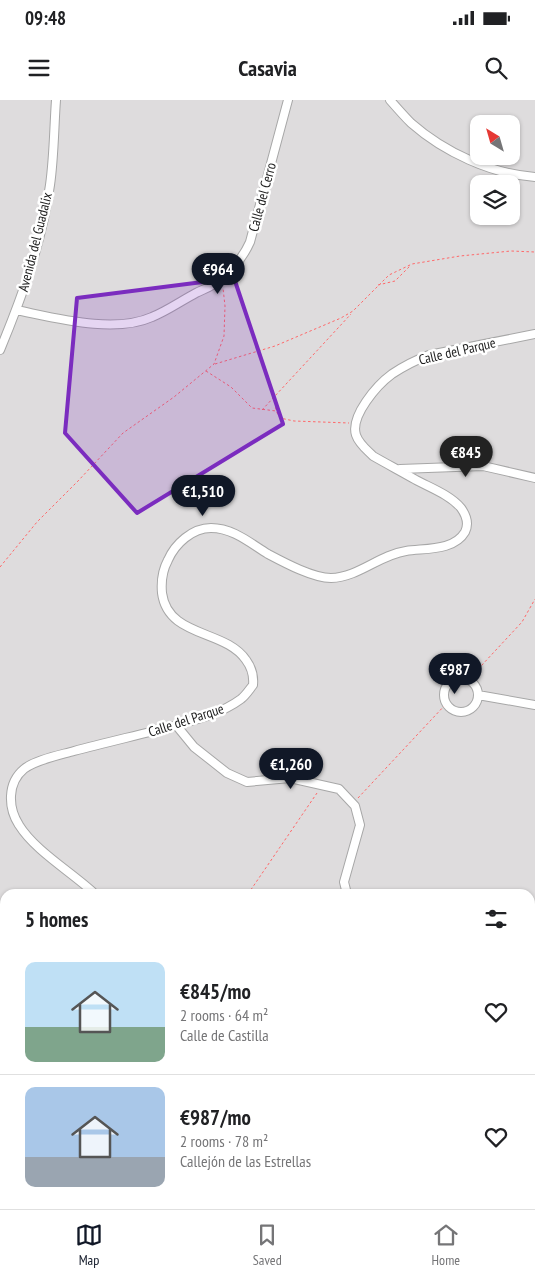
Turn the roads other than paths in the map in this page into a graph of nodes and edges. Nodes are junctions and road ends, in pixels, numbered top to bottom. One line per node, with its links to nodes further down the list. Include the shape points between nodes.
1 (56, 100): 5 (street, Avenida del Guadalix, via 47,204)
2 (288, 100): 5 (street, Calle del Cerro, via 250,242 244,254 222,278 151,318 117,325)
3 (390, 100): 4 (street, via 411,123 438,144 488,167)
4 (535, 177)
5 (16, 310): 7 (street, Avenida del Guadalix)
6 (535, 334): 8 (street, Calle del Parque, via 429,354 414,360 379,386 360,412 356,423 357,437 373,456)
7 (0, 350)
8 (398, 470): 9 (street, via 484,466); 12 (street, Calle del Parque, via 443,494 461,508 467,526 456,542 402,551 352,573 332,578 305,572 222,529 200,529 181,542 163,573 165,605 177,622 233,646 249,664 254,681 248,692 231,705)
9 (535, 478)
10 (478, 695): 10 (street, via 476,687 463,678 448,683 444,691 446,704 454,711 470,709); 11 (street)
11 (535, 705)
12 (176, 725): 13 (street, Calle del Parque, via 44,760 23,769 12,785 12,802 18,824 35,844); 14 (street, via 194,747 226,773 247,782 290,778 339,789 353,804 360,825 344,882)
13 (90, 889)
14 (346, 889)

